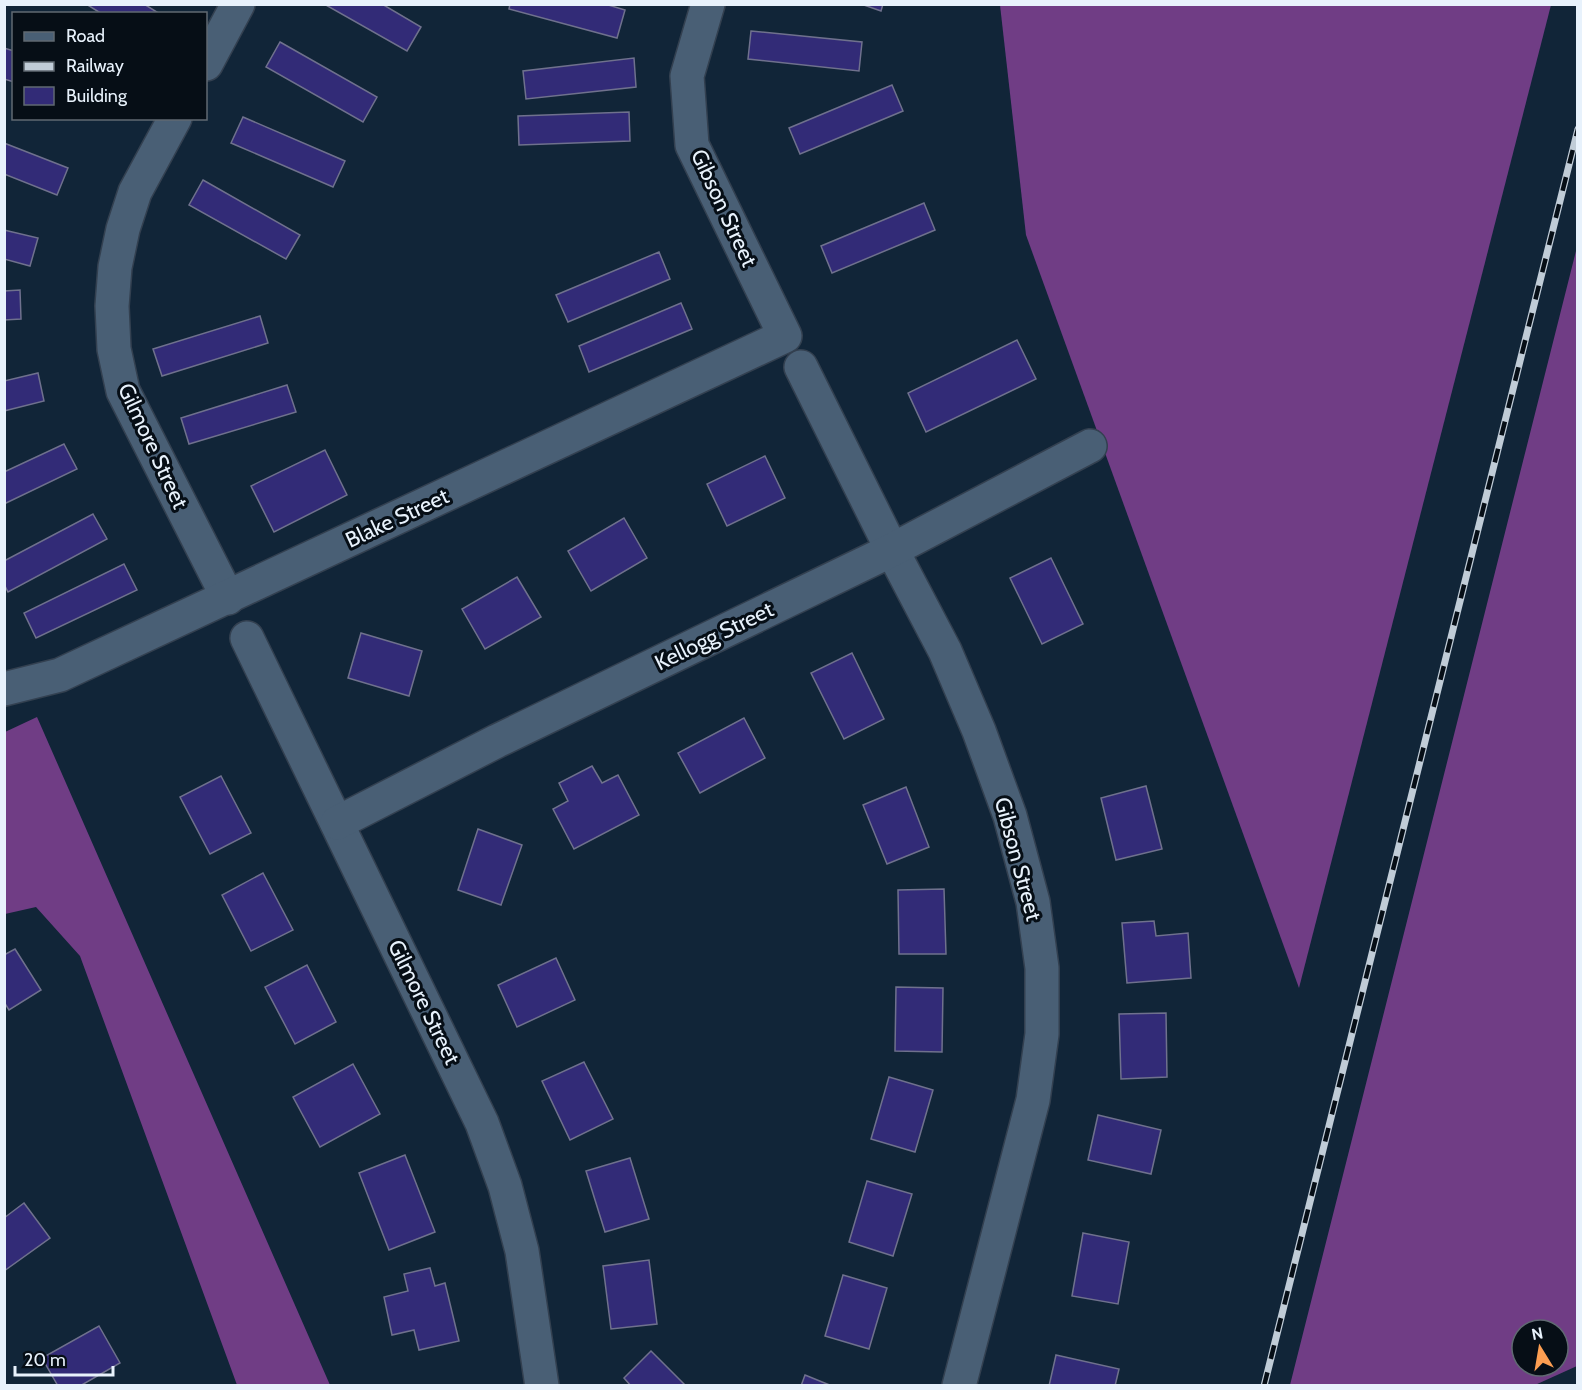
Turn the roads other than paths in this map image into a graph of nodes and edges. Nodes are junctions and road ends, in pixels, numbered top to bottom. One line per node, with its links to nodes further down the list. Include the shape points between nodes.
1 (238, 4): 3 (street)
2 (708, 4): 5 (street, Gibson Street, via 687,76 692,145)
3 (207, 62)
4 (174, 120): 9 (street, Gilmore Street, via 135,192 123,228 112,306 114,349 123,392)
5 (784, 336): 9 (street, Blake Street)
6 (801, 367): 8 (street, Gibson Street)
7 (1090, 446): 8 (street, Kellogg Street)
8 (892, 550): 12 (street, Kellogg Street); 14 (street, Gibson Street, via 945,651 980,731 1010,816 1034,902 1042,968 1042,1034 1033,1100)
9 (228, 598): 11 (street, Blake Street, via 60,675)
10 (247, 638): 12 (street, Gilmore Street)
11 (4, 689)
12 (337, 823): 13 (street, Gilmore Street, via 482,1123 505,1186 522,1251)
13 (542, 1386)
14 (959, 1386)

